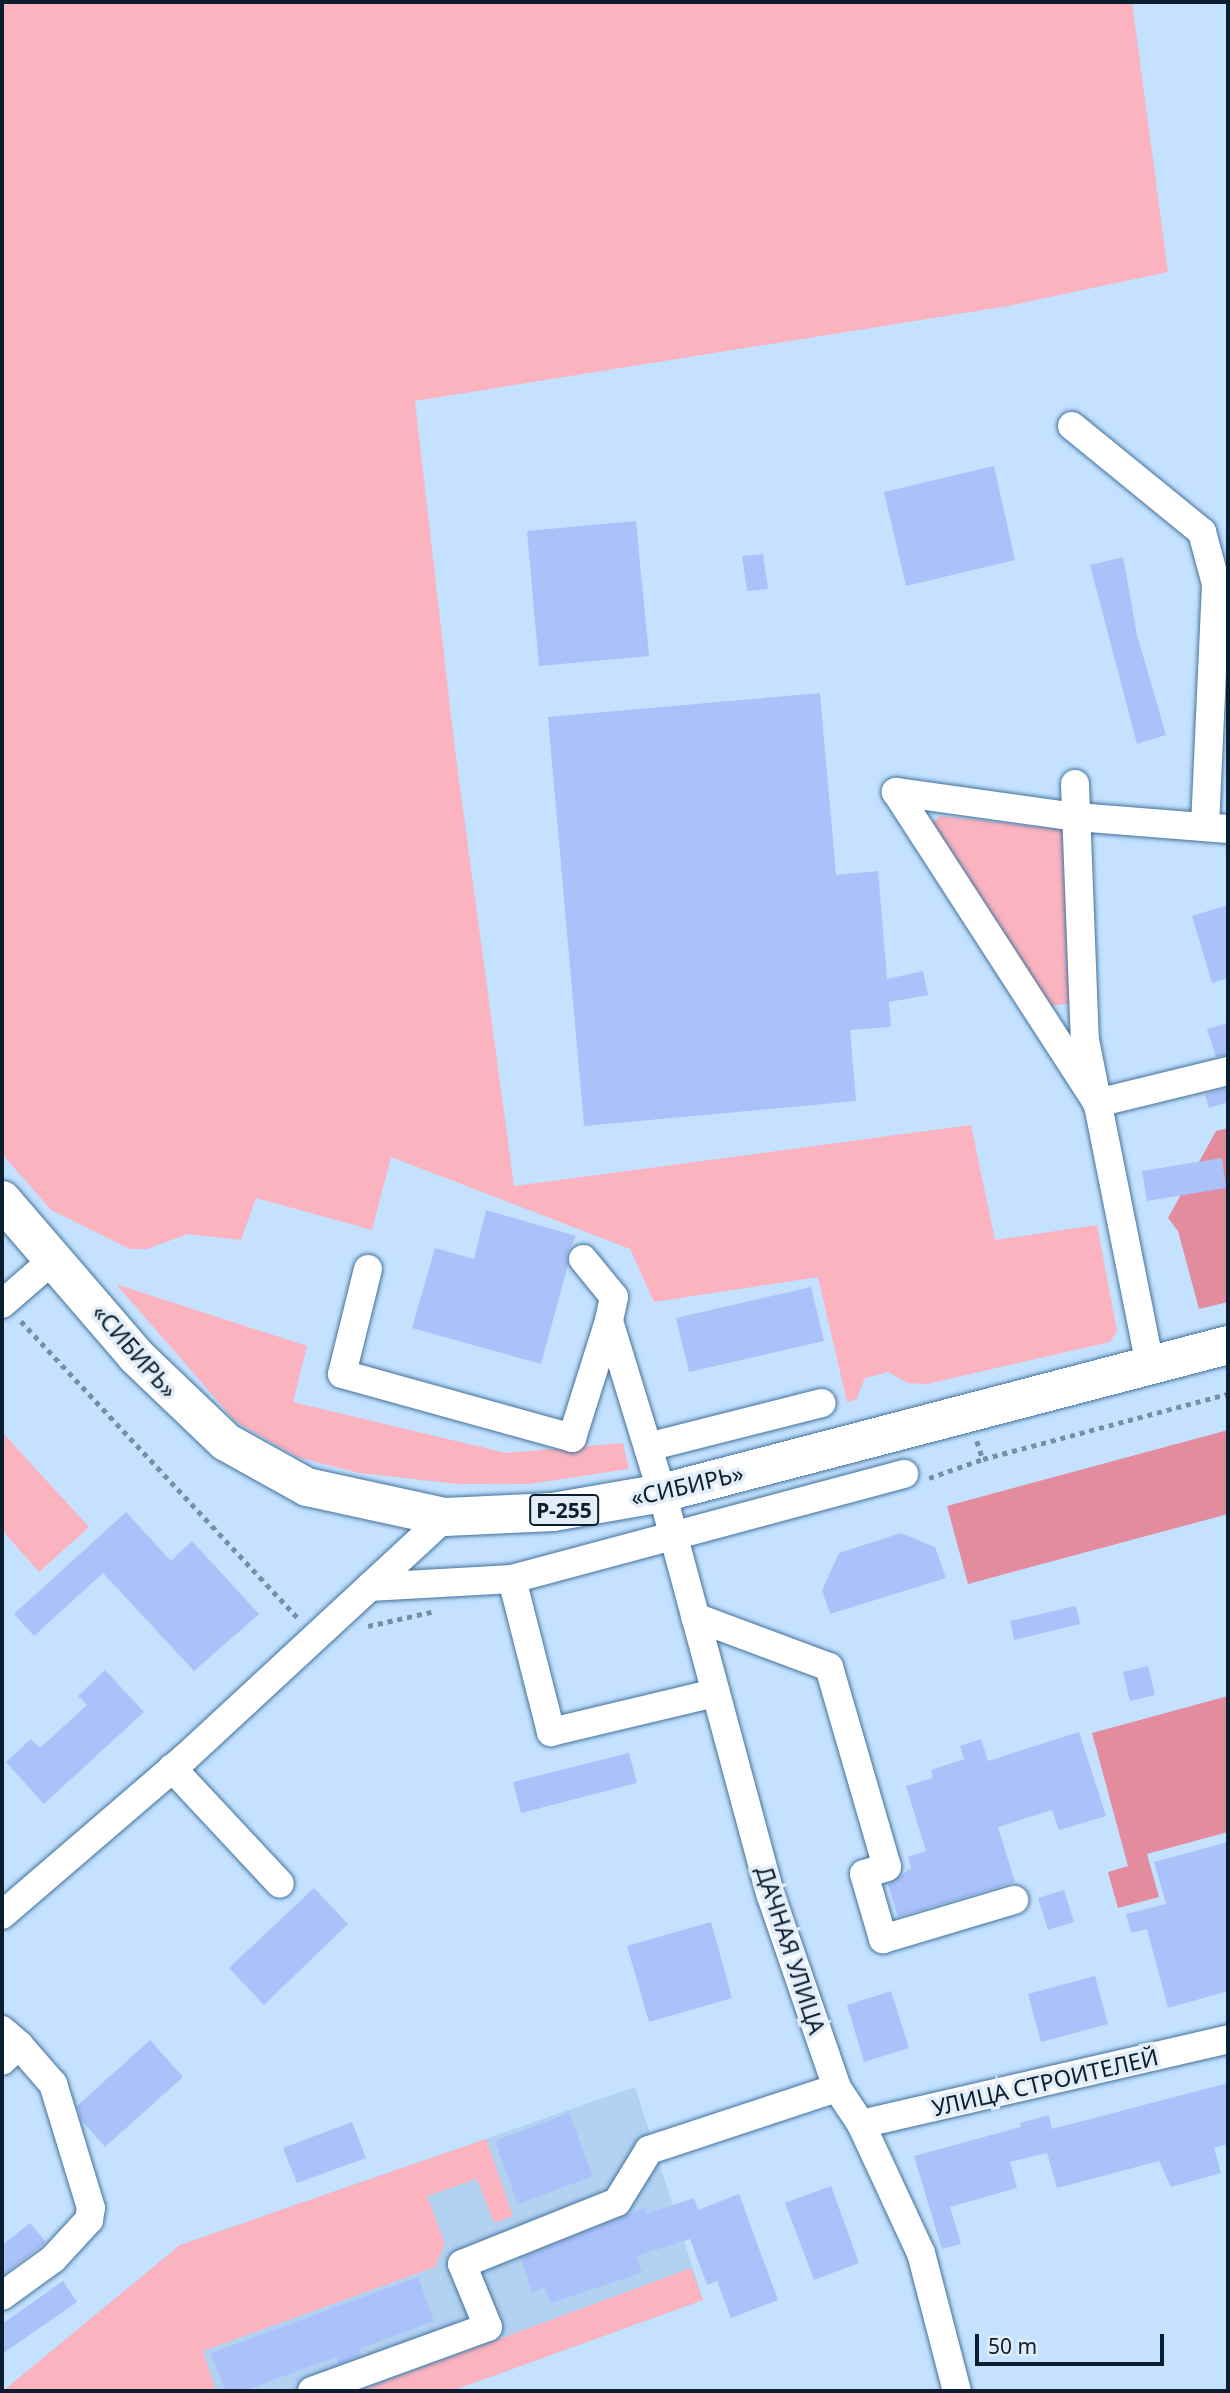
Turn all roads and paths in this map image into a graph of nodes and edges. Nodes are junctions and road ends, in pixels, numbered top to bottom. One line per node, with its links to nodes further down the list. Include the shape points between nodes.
1 (1072, 426): 4 (street, via 1202,532 1216,584)
2 (1075, 783): 3 (street)
3 (1076, 817): 4 (street); 6 (street, via 1085,1040); 6 (street, via 896,792)
4 (1217, 828)
5 (1228, 1071): 6 (street)
6 (1097, 1102): 14 (street)
7 (2, 1200): 8 (highway, «СИБИРЬ» / Р-255)
8 (55, 1258): 11 (street); 20 (highway, «СИБИРЬ» / Р-255, via 168,1391 253,1461 326,1492)
9 (583, 1259): 12 (street, via 614,1297)
10 (368, 1269): 12 (street, via 342,1374 572,1438)
11 (8, 1297): 25 (path)
12 (609, 1321): 17 (street, ДАЧНАЯ УЛИЦА)
13 (1228, 1345): 14 (highway, «СИБИРЬ» / Р-255)
14 (1150, 1365): 19 (highway, «СИБИРЬ» / Р-255)
15 (1228, 1394): 18 (path)
16 (822, 1403): 17 (street)
17 (648, 1447): 19 (street, ДАЧНАЯ УЛИЦА)
18 (911, 1478): 21 (street, via 788,1517)
19 (662, 1493): 20 (highway, «СИБИРЬ» / Р-255, via 553,1512); 21 (street, ДАЧНАЯ УЛИЦА)
20 (445, 1517): 23 (street)
21 (673, 1536): 22 (street); 24 (street, ДАЧНАЯ УЛИЦА)
22 (512, 1579): 23 (street); 26 (street, via 551,1732)
23 (370, 1587): 25 (street)
24 (695, 1617): 26 (street, ДАЧНАЯ УЛИЦА); 29 (street, via 829,1667 887,1867 864,1874 883,1939)
25 (316, 1637): 27 (street)
26 (715, 1693): 33 (street, ДАЧНАЯ УЛИЦА, via 771,1896)
27 (172, 1768): 28 (street); 30 (street)
28 (280, 1884)
29 (1013, 1900)
30 (2, 1914)
31 (1228, 2039): 34 (street, УЛИЦА СТРОИТЕЛЕЙ)
32 (7, 2045): 35 (street, via 53,2084 92,2208 89,2220 53,2259)
33 (837, 2088): 34 (street, ДАЧНАЯ УЛИЦА); 36 (street, via 649,2150 617,2202 462,2264 488,2327)
34 (862, 2124): 37 (street, ДАЧНАЯ УЛИЦА, via 922,2253)
35 (2, 2296)
36 (312, 2391)
37 (957, 2391)

